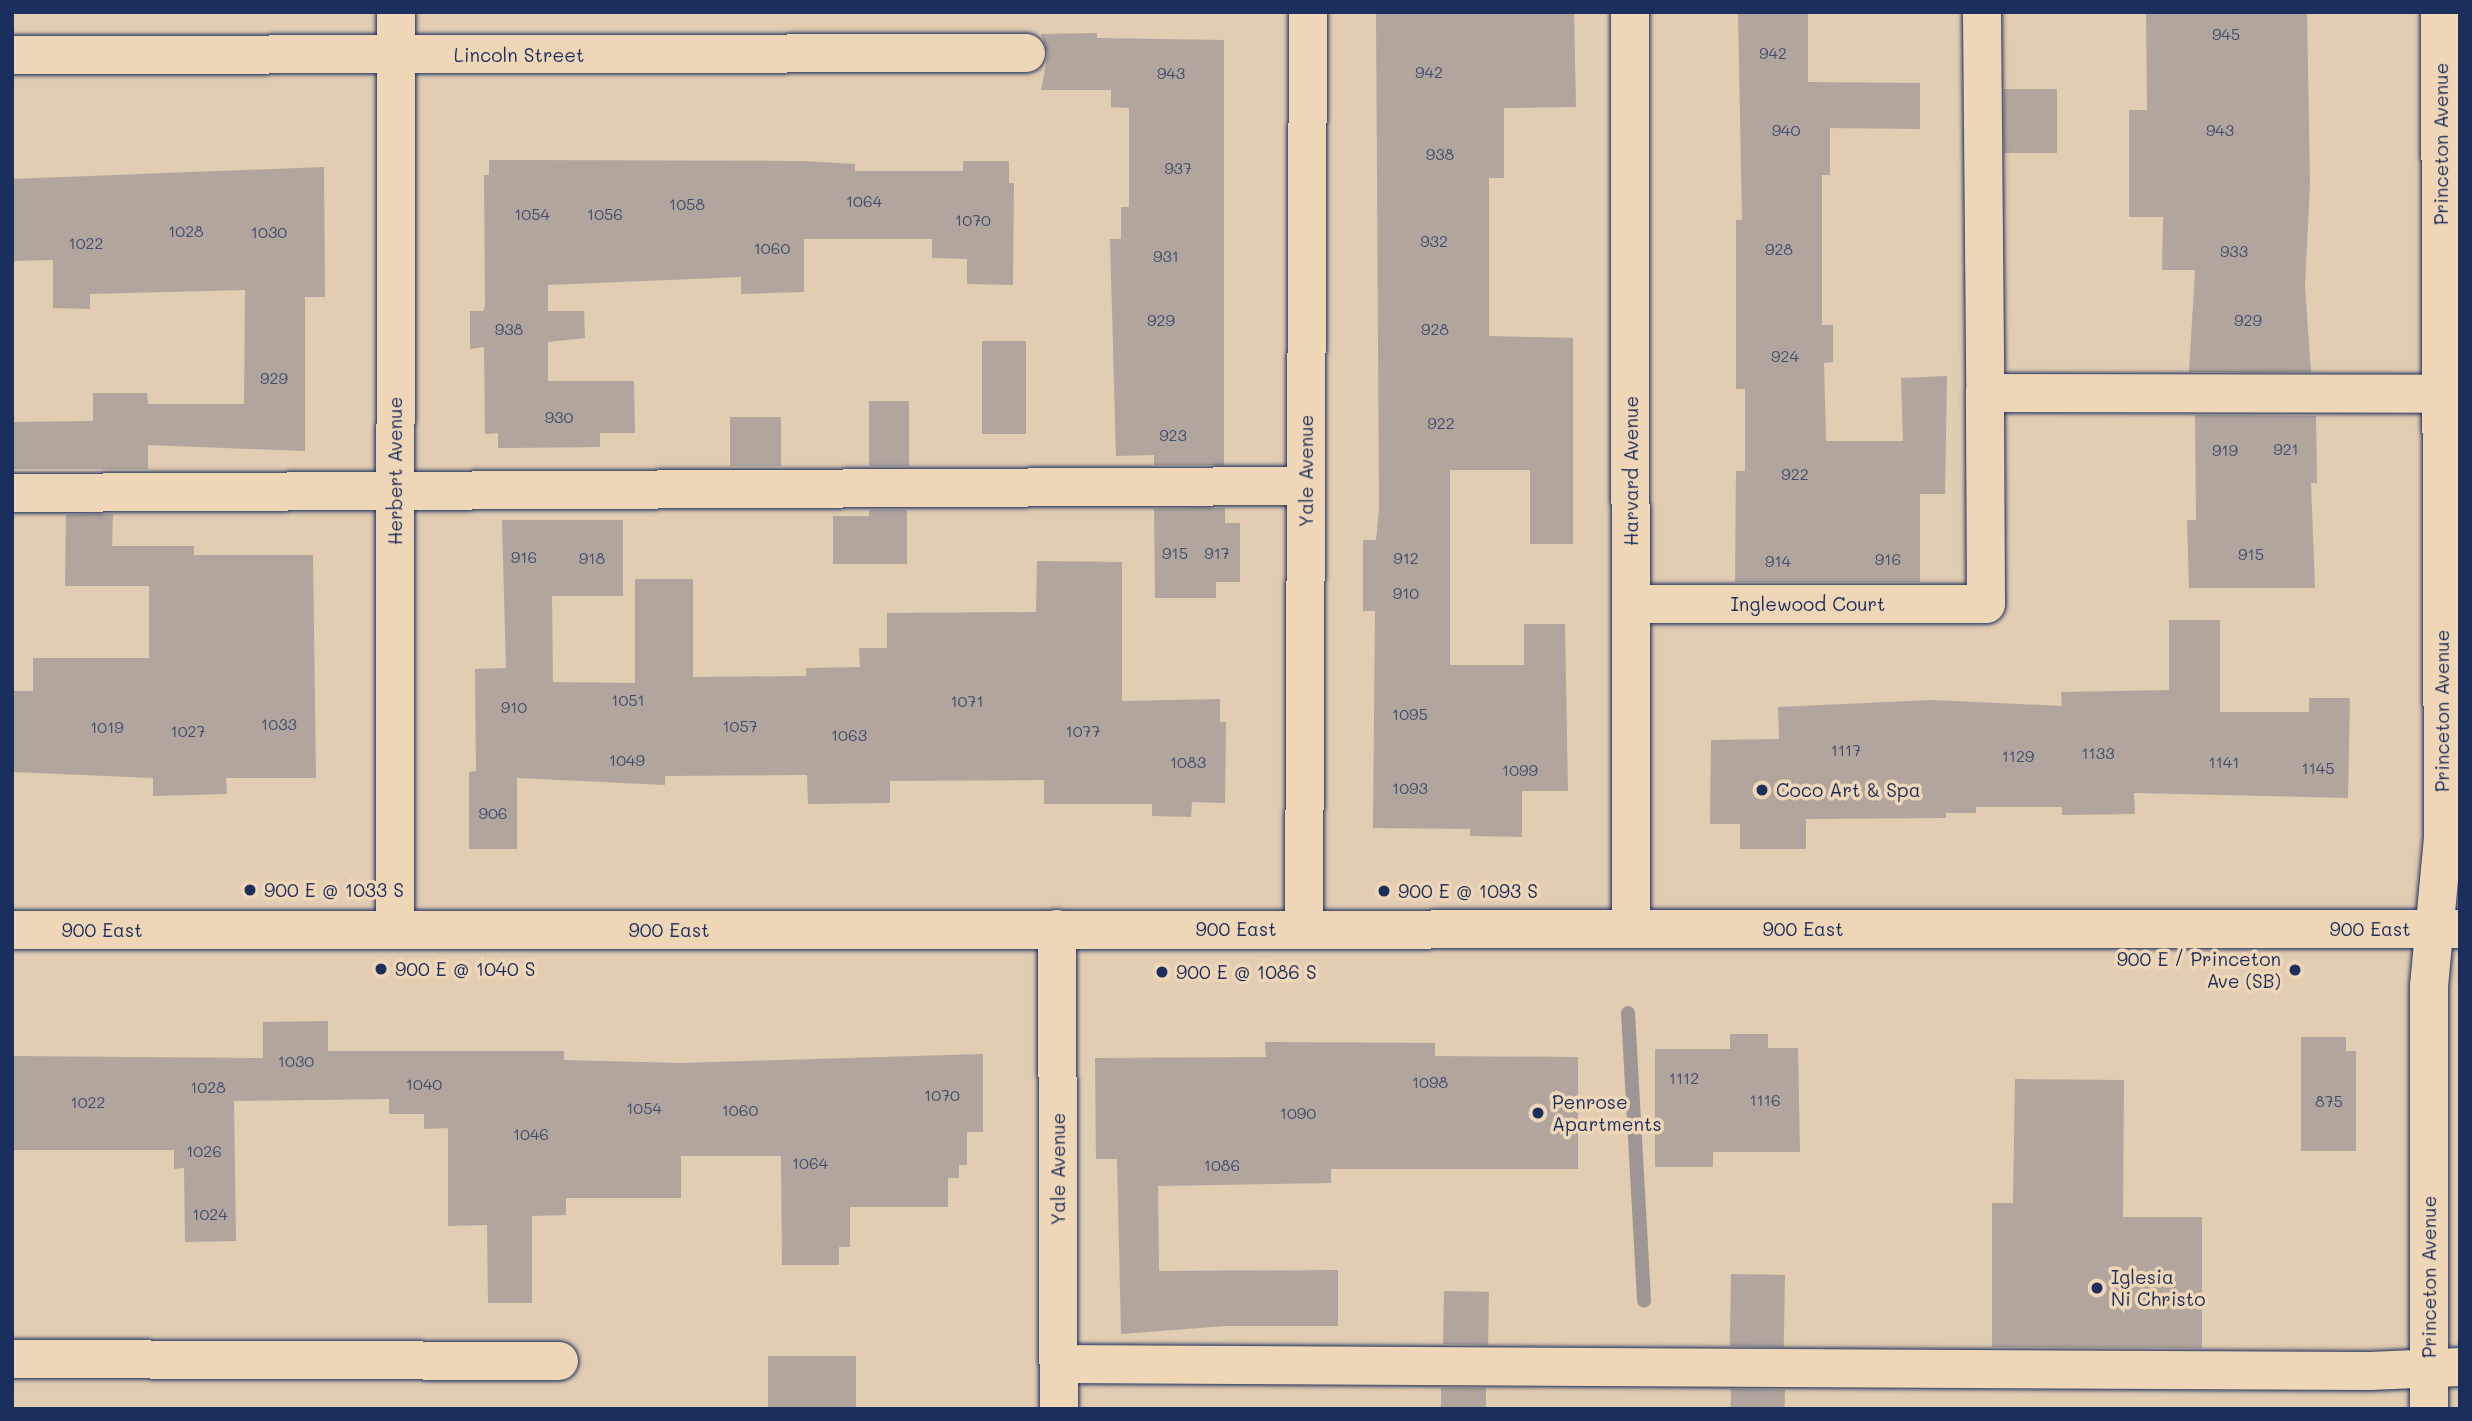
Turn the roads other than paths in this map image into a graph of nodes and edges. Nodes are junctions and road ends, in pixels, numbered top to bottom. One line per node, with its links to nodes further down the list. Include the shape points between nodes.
1 (396, 12): 7 (street, Herbert Avenue)
2 (1308, 12): 11 (street, Yale Avenue)
3 (1630, 12): 14 (street, Harvard Avenue)
4 (1982, 12): 9 (street)
5 (2440, 12): 10 (street, Princeton Avenue)
6 (1026, 53): 7 (street, Lincoln Street)
7 (395, 54): 8 (street, Lincoln Street); 13 (street, Herbert Avenue)
8 (12, 55)
9 (1985, 393): 10 (street); 14 (street, Inglewood Court, via 1986,604)
10 (2441, 394): 18 (street, Princeton Avenue)
11 (1306, 486): 13 (street); 16 (street, Yale Avenue)
12 (12, 493): 13 (street)
13 (395, 493): 20 (street, Herbert Avenue)
14 (1631, 604): 17 (street, Harvard Avenue)
15 (1057, 929): 16 (street, 900 East); 20 (street, 900 East); 23 (street, Yale Avenue)
16 (1304, 929): 17 (street, 900 East)
17 (1631, 929): 18 (street, 900 East)
18 (2447, 929): 24 (street, Princeton Avenue, via 2429,986)
19 (12, 930): 20 (street, 900 East)
20 (395, 930)
21 (12, 1359): 22 (street)
22 (559, 1361)
23 (1059, 1364): 24 (street); 25 (street, Yale Avenue)
24 (2445, 1368): 26 (street, Princeton Avenue)
25 (1059, 1409)
26 (2429, 1409)

